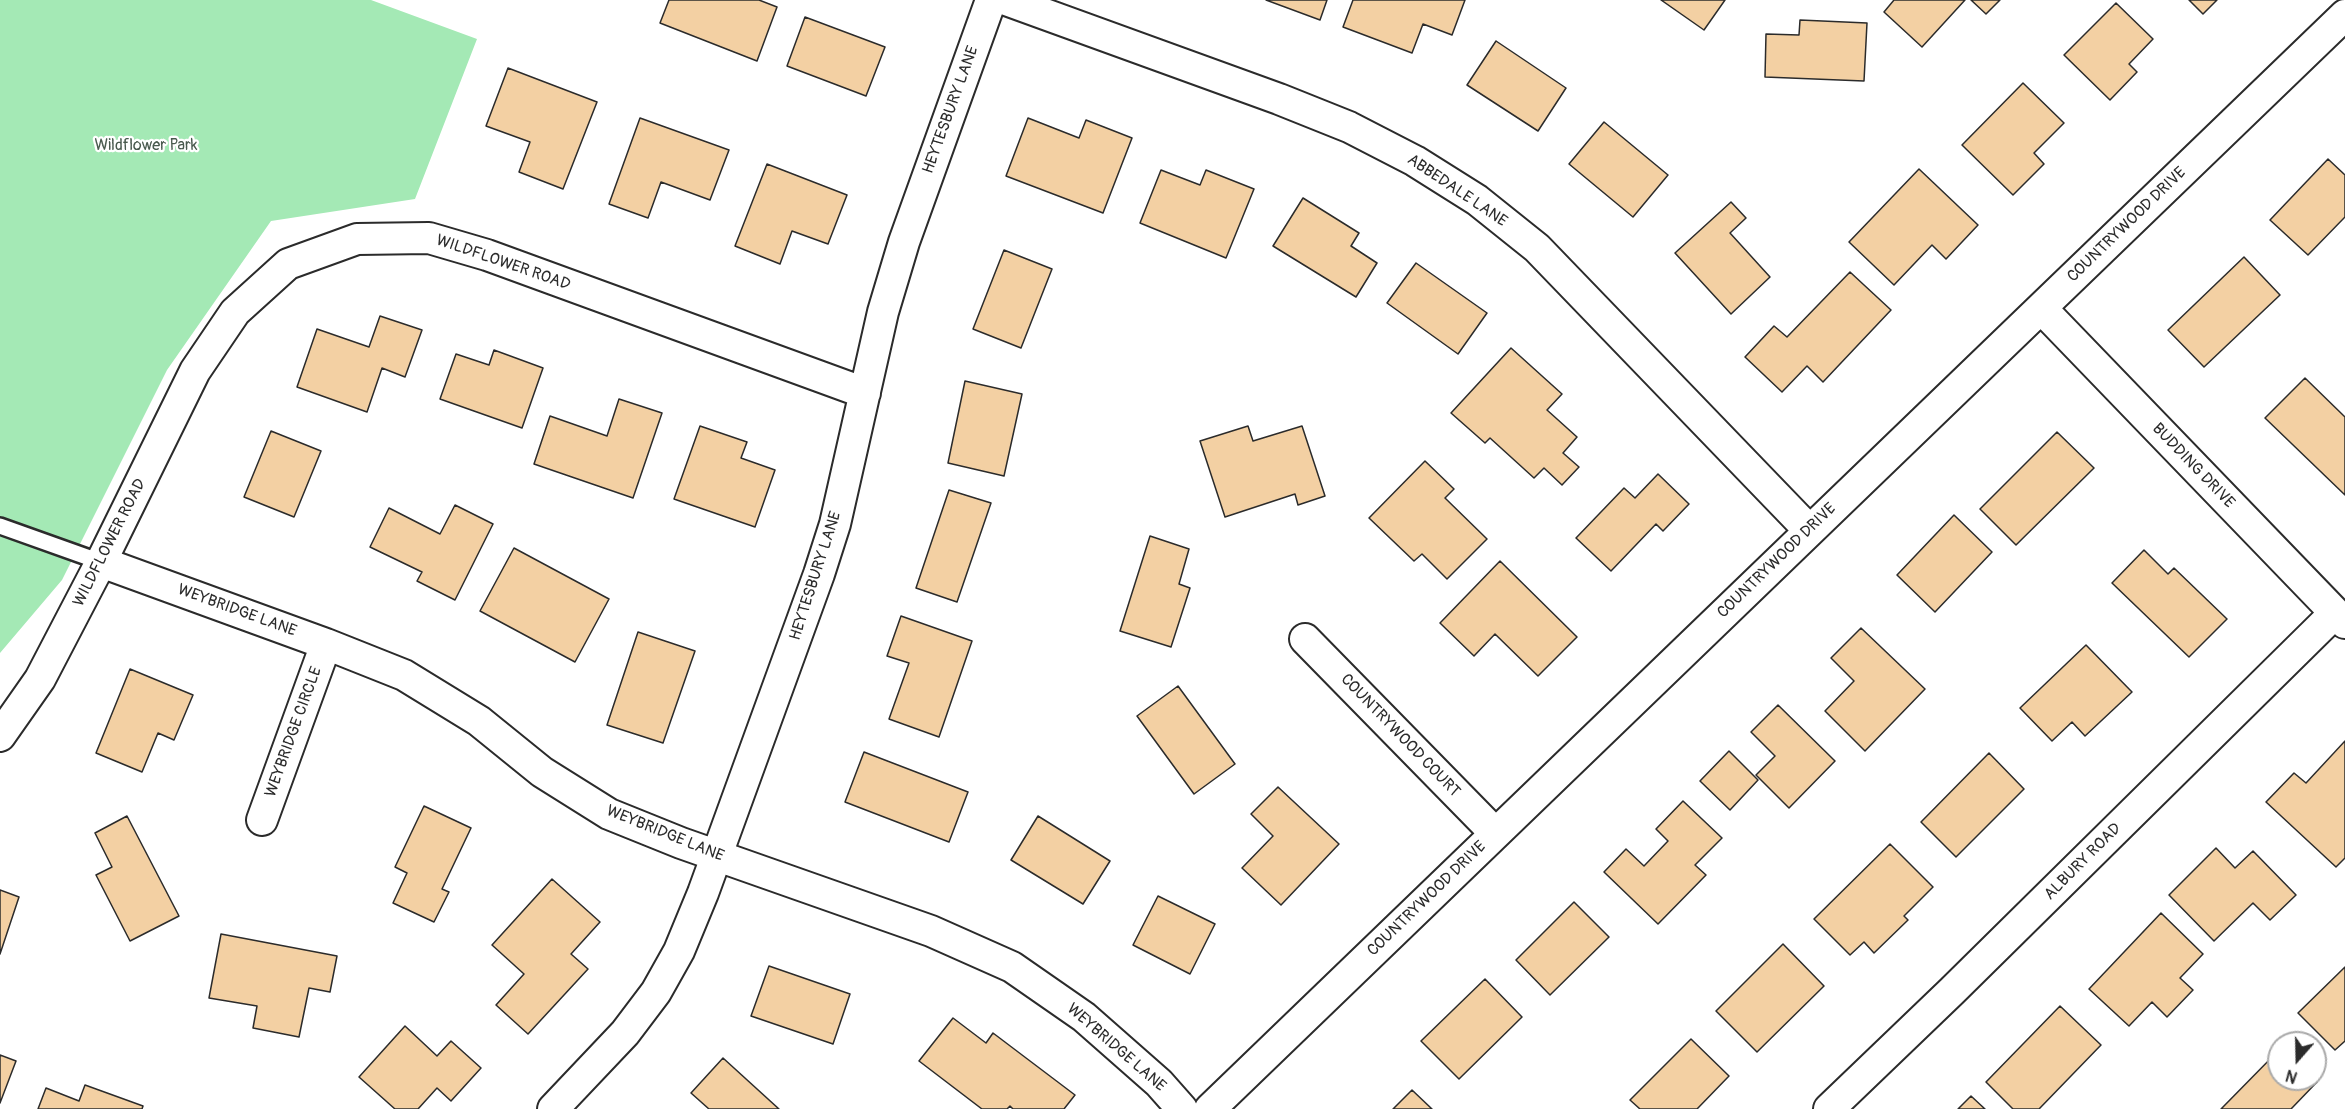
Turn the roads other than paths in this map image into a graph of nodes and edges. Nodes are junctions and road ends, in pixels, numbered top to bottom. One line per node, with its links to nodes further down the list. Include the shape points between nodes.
1 (992, 0): 5 (street, HEYTESBURY LANE, via 904,242)
2 (1006, 0): 7 (street, ABBEDALE LANE, via 1349,127 1415,161 1477,200 1537,248)
3 (2345, 15): 4 (street, COUNTRYWOOD DRIVE)
4 (2041, 308): 7 (street, COUNTRYWOOD DRIVE); 9 (street, BUDDING DRIVE)
5 (865, 393): 8 (street, WILDFLOWER ROAD, via 486,255 429,238 357,239 288,264 235,312 195,371); 15 (street, HEYTESBURY LANE, via 835,524 819,574)
6 (0, 526): 8 (lane)
7 (1809, 530): 14 (street, COUNTRYWOOD DRIVE)
8 (101, 562): 11 (street, WEYBRIDGE LANE); 12 (street, WILDFLOWER ROAD, via 40,679)
9 (2340, 618): 19 (street, ALBURY ROAD)
10 (1305, 639): 14 (street, COUNTRYWOOD COURT)
11 (326, 644): 13 (street, WEYBRIDGE CIRCLE); 15 (street, WEYBRIDGE LANE, via 404,675 479,721 542,772 609,814)
12 (0, 736)
13 (262, 820)
14 (1495, 832): 18 (street, COUNTRYWOOD DRIVE)
15 (717, 855): 16 (street, HEYTESBURY LANE, via 679,951 656,992 626,1033); 17 (street, WEYBRIDGE LANE, via 931,931 1012,967 1084,1017 1159,1083)
16 (553, 1109)
17 (1182, 1109)
18 (1210, 1109)
19 (1829, 1109)

